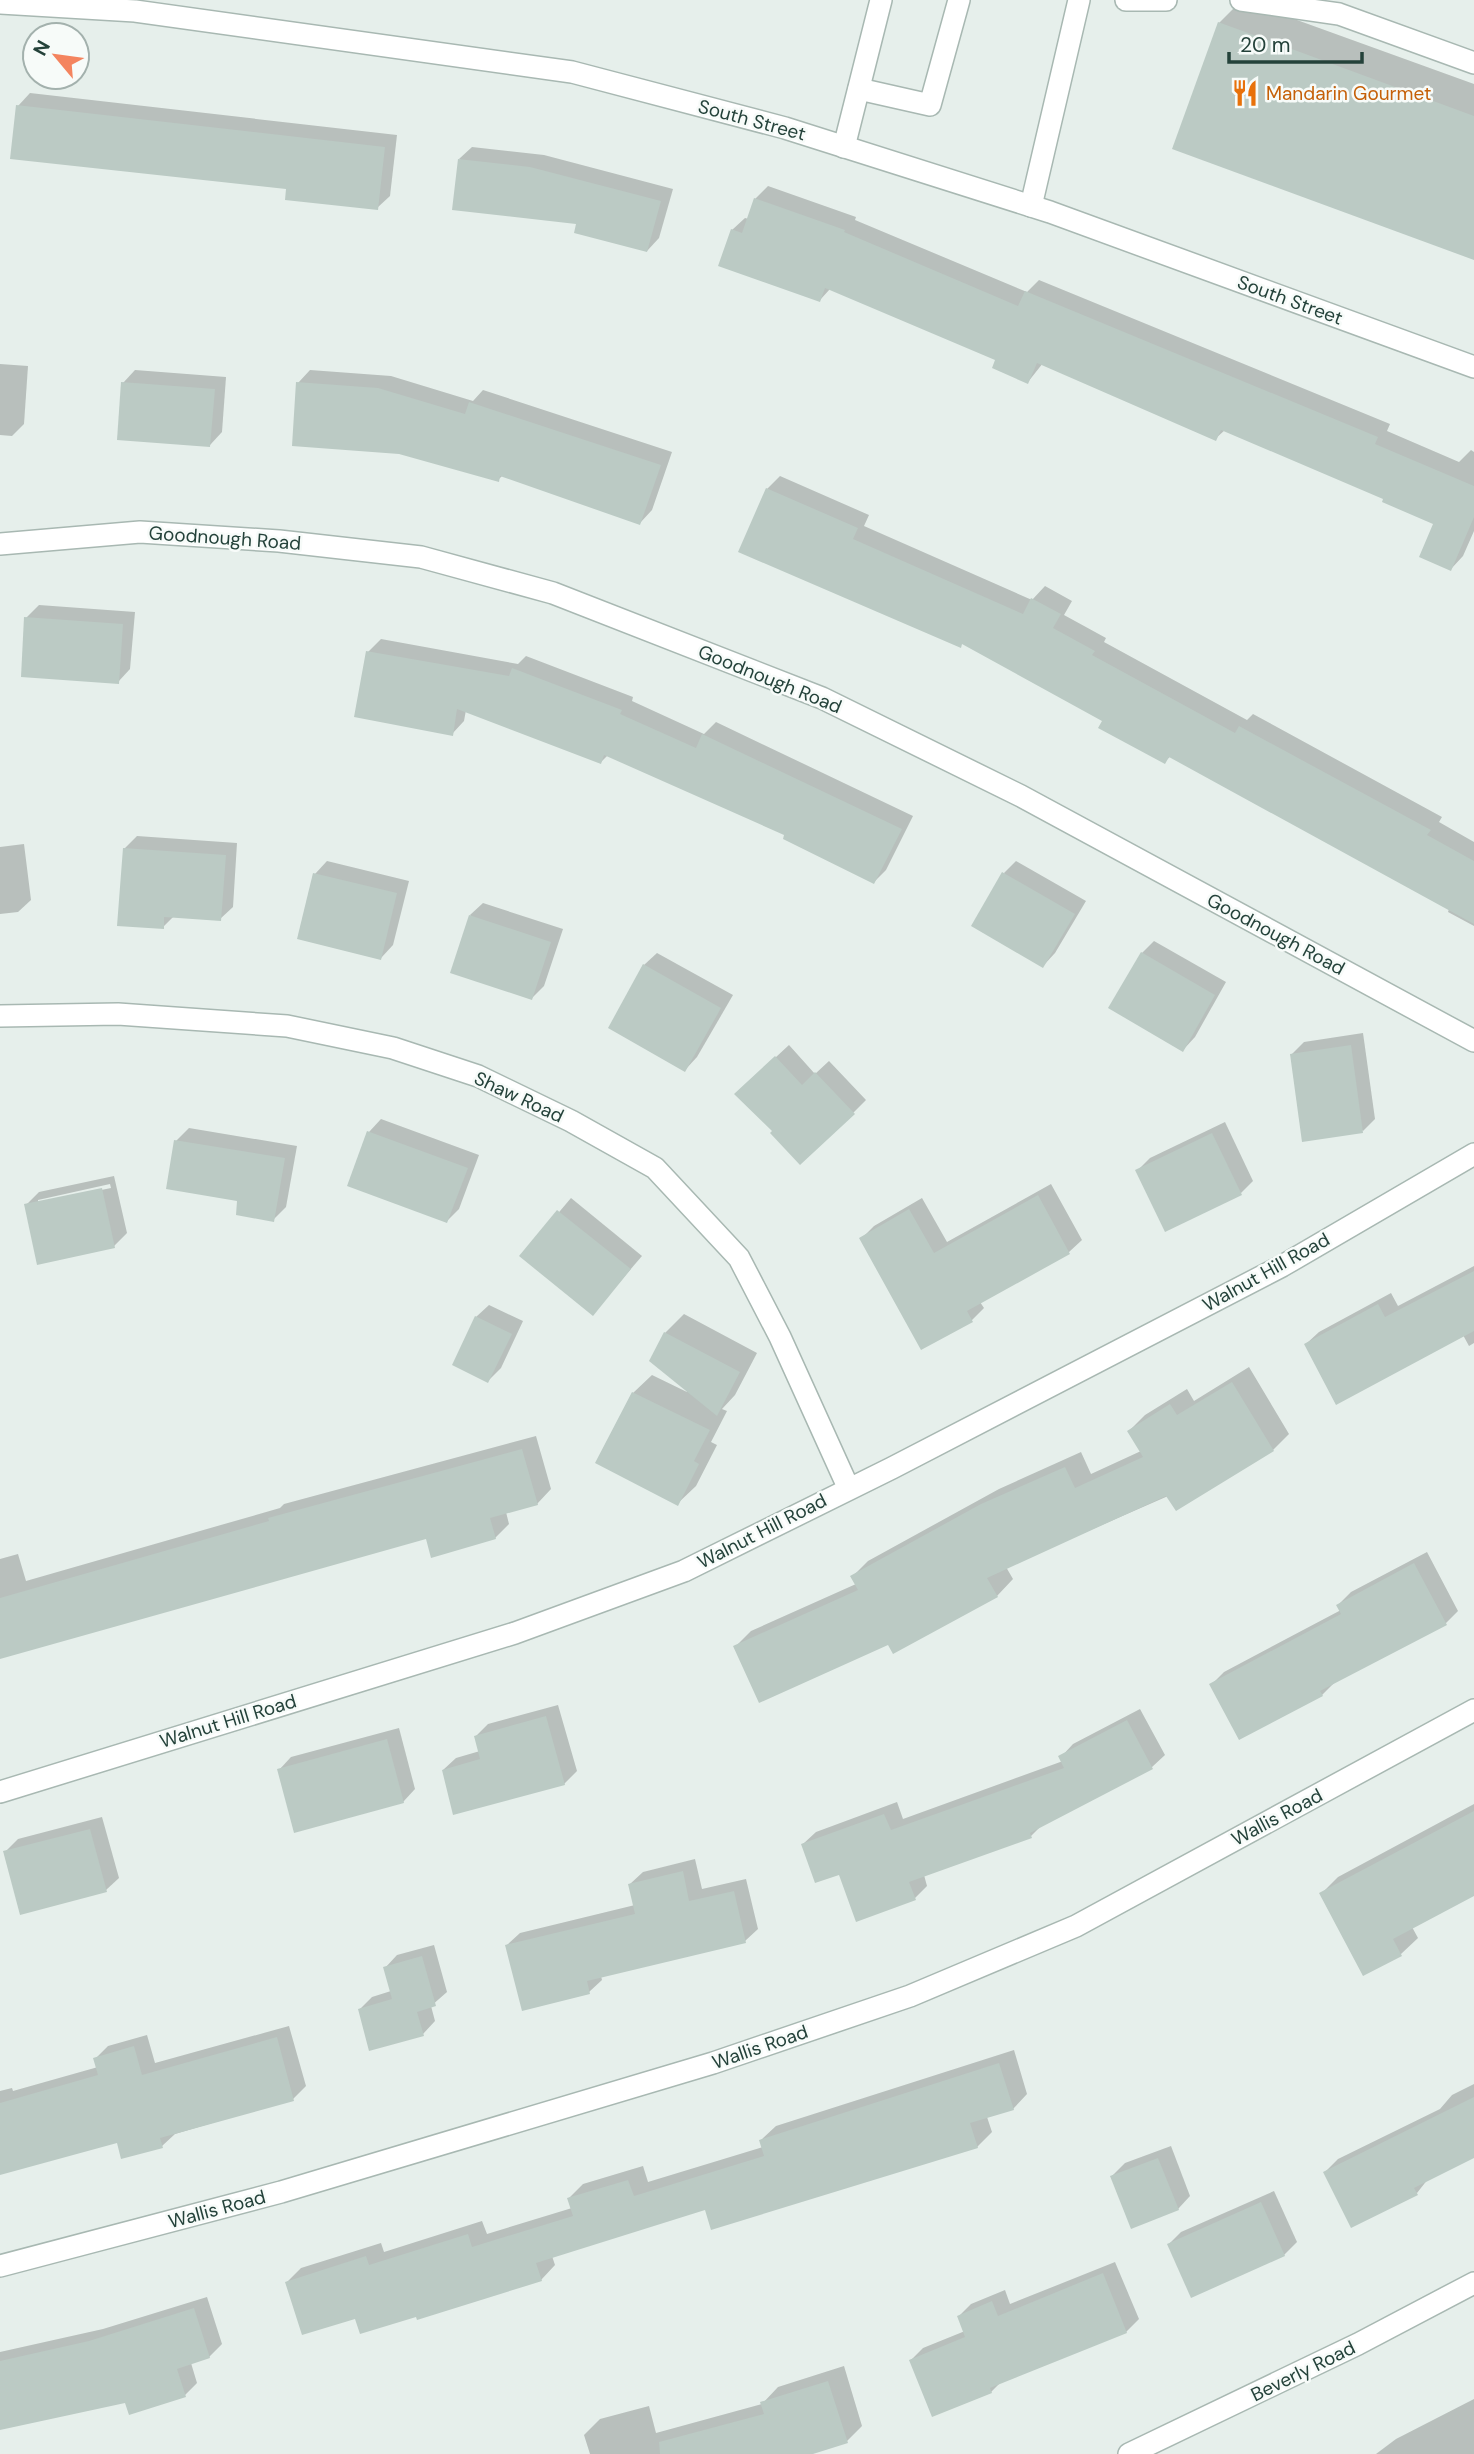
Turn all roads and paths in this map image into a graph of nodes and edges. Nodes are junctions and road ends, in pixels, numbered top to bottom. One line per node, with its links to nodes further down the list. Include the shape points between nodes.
1 (881, 0): 10 (street)
2 (959, 0): 10 (street, via 930,106)
3 (1079, 0): 12 (street)
4 (1126, 0): 5 (street)
5 (1166, 0)
6 (1241, 0): 8 (street)
7 (0, 4): 11 (street, South Street, via 135,11 572,72)
8 (1341, 7): 9 (street)
9 (1474, 63)
10 (859, 89): 11 (street)
11 (844, 147): 12 (street, South Street)
12 (1031, 206): 13 (street, South Street)
13 (1474, 367)
14 (0, 544): 16 (street, Goodnough Road, via 140,533 279,541 421,557 553,593 822,698 1021,796)
15 (0, 1016): 18 (street, Shaw Road, via 118,1014 287,1026 393,1048 478,1076 631,1154 655,1168 739,1258)
16 (1474, 1041)
17 (1474, 1154): 18 (street, Walnut Hill Road, via 1282,1266)
18 (848, 1487): 20 (street, Walnut Hill Road, via 684,1571 514,1633)
19 (1474, 1710): 21 (street, Wallis Road, via 1076,1926 910,1996 713,2063 281,2192)
20 (0, 1792)
21 (0, 2266)
22 (1474, 2283): 23 (street, Beverly Road)
23 (1129, 2454)

